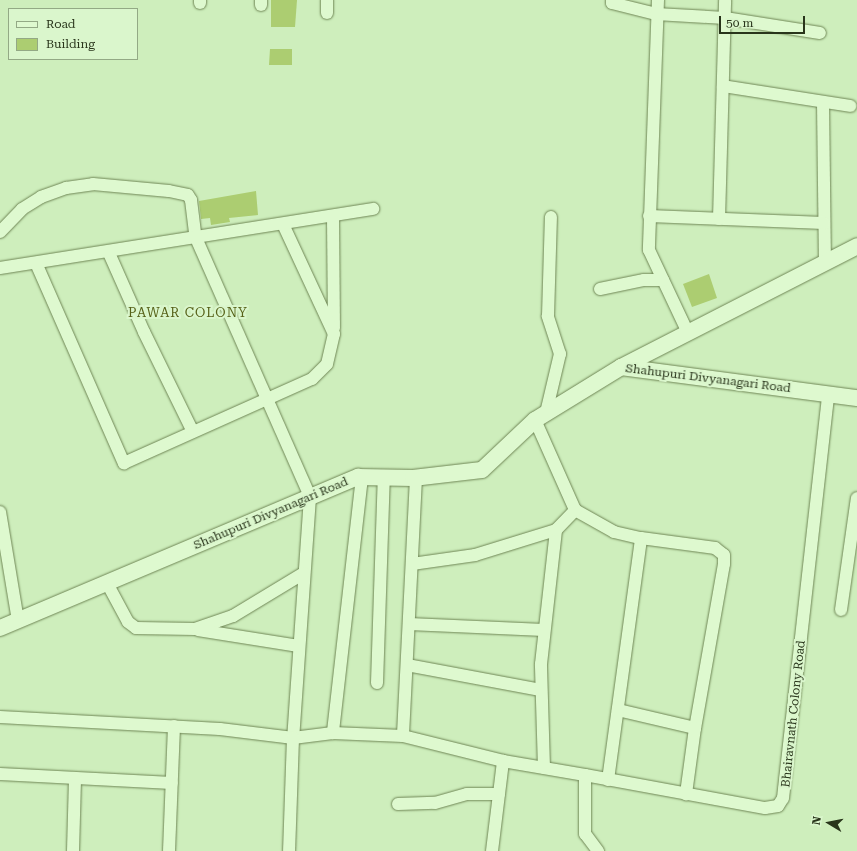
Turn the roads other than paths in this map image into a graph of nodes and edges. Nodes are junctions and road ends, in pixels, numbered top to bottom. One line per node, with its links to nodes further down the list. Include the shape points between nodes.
1 (327, 0): 5 (street)
2 (612, 0): 6 (street, via 612,3)
3 (658, 0): 6 (street)
4 (725, 0): 7 (street)
5 (327, 13)
6 (656, 14): 7 (street); 14 (street)
7 (724, 18): 8 (street); 9 (street)
8 (820, 33)
9 (723, 86): 10 (street); 16 (street)
10 (823, 102): 11 (street); 17 (street)
11 (850, 106)
12 (373, 209): 13 (street)
13 (333, 216): 18 (street); 29 (street)
14 (649, 216): 16 (street); 26 (street, via 649,250)
15 (551, 217): 34 (street, via 548,316 560,354)
16 (719, 219): 17 (street)
17 (824, 223): 23 (street)
18 (283, 224): 20 (street); 29 (street)
19 (0, 232): 20 (street, via 22,210 40,197 66,188 93,184 183,193 191,200)
20 (196, 238): 22 (street); 32 (street)
21 (857, 246): 23 (main road)
22 (109, 253): 24 (street); 35 (street)
23 (825, 262): 28 (main road)
24 (36, 264): 25 (street); 35 (street, via 124,463)
25 (0, 268)
26 (663, 280): 27 (street, via 644,280); 28 (street)
27 (600, 289)
28 (688, 333): 30 (main road)
29 (334, 334): 32 (street, via 333,349 321,372 312,379)
30 (621, 367): 31 (main road, Shahupuri Divyanagari Road); 34 (main road, Shahupuri Divyanagari Road)
31 (828, 394): 33 (main road, Shahupuri Divyanagari Road); 73 (street, Bhairavnath Colony Road, via 785,793 778,806 765,808)
32 (266, 398): 35 (street); 39 (street)
33 (857, 398)
34 (541, 416): 38 (main road, Shahupuri Divyanagari Road, via 482,470); 41 (street)
35 (193, 432)
36 (362, 477): 37 (main road, Shahupuri Divyanagari Road); 39 (main road, Shahupuri Divyanagari Road); 62 (street)
37 (384, 477): 38 (main road, Shahupuri Divyanagari Road); 56 (street)
38 (416, 478): 45 (street)
39 (310, 497): 46 (street); 47 (main road, Shahupuri Divyanagari Road)
40 (857, 498): 48 (street)
41 (575, 510): 43 (street); 44 (street, via 614,532)
42 (0, 512): 49 (street)
43 (556, 530): 45 (street, via 476,555); 53 (street)
44 (641, 538): 58 (street); 61 (street, via 715,548 724,556)
45 (412, 564): 50 (street)
46 (304, 573): 52 (street, via 233,616); 54 (street)
47 (107, 583): 49 (main road, Shahupuri Divyanagari Road); 52 (street, via 128,622 136,628)
48 (841, 610)
49 (18, 621): 51 (main road, Shahupuri Divyanagari Road)
50 (409, 624): 53 (street); 55 (street)
51 (0, 628)
52 (195, 629): 54 (street)
53 (544, 630): 57 (street, via 540,664)
54 (299, 646): 64 (street)
55 (407, 665): 57 (street); 63 (street)
56 (377, 682)
57 (541, 690): 66 (street)
58 (618, 710): 61 (street); 70 (street)
59 (0, 717): 60 (street, Bhairavnath Colony Road)
60 (174, 726): 64 (street, Bhairavnath Colony Road); 71 (street)
61 (695, 728): 73 (street)
62 (333, 733): 63 (street, Bhairavnath Colony Road); 64 (street, Bhairavnath Colony Road)
63 (403, 736): 65 (street, Bhairavnath Colony Road)
64 (293, 738): 77 (street)
65 (503, 761): 66 (street, Bhairavnath Colony Road); 72 (street)
66 (544, 768): 68 (street, Bhairavnath Colony Road)
67 (0, 774): 69 (street)
68 (585, 775): 70 (street, Bhairavnath Colony Road); 79 (street, via 585,834)
69 (75, 778): 71 (street); 75 (street)
70 (608, 780): 73 (street, Bhairavnath Colony Road)
71 (172, 783): 76 (street)
72 (499, 794): 74 (street, via 467,794 435,803); 78 (street)
73 (686, 794)
74 (398, 804)
75 (72, 851)
76 (169, 851)
77 (289, 851)
78 (492, 851)
79 (598, 851)

